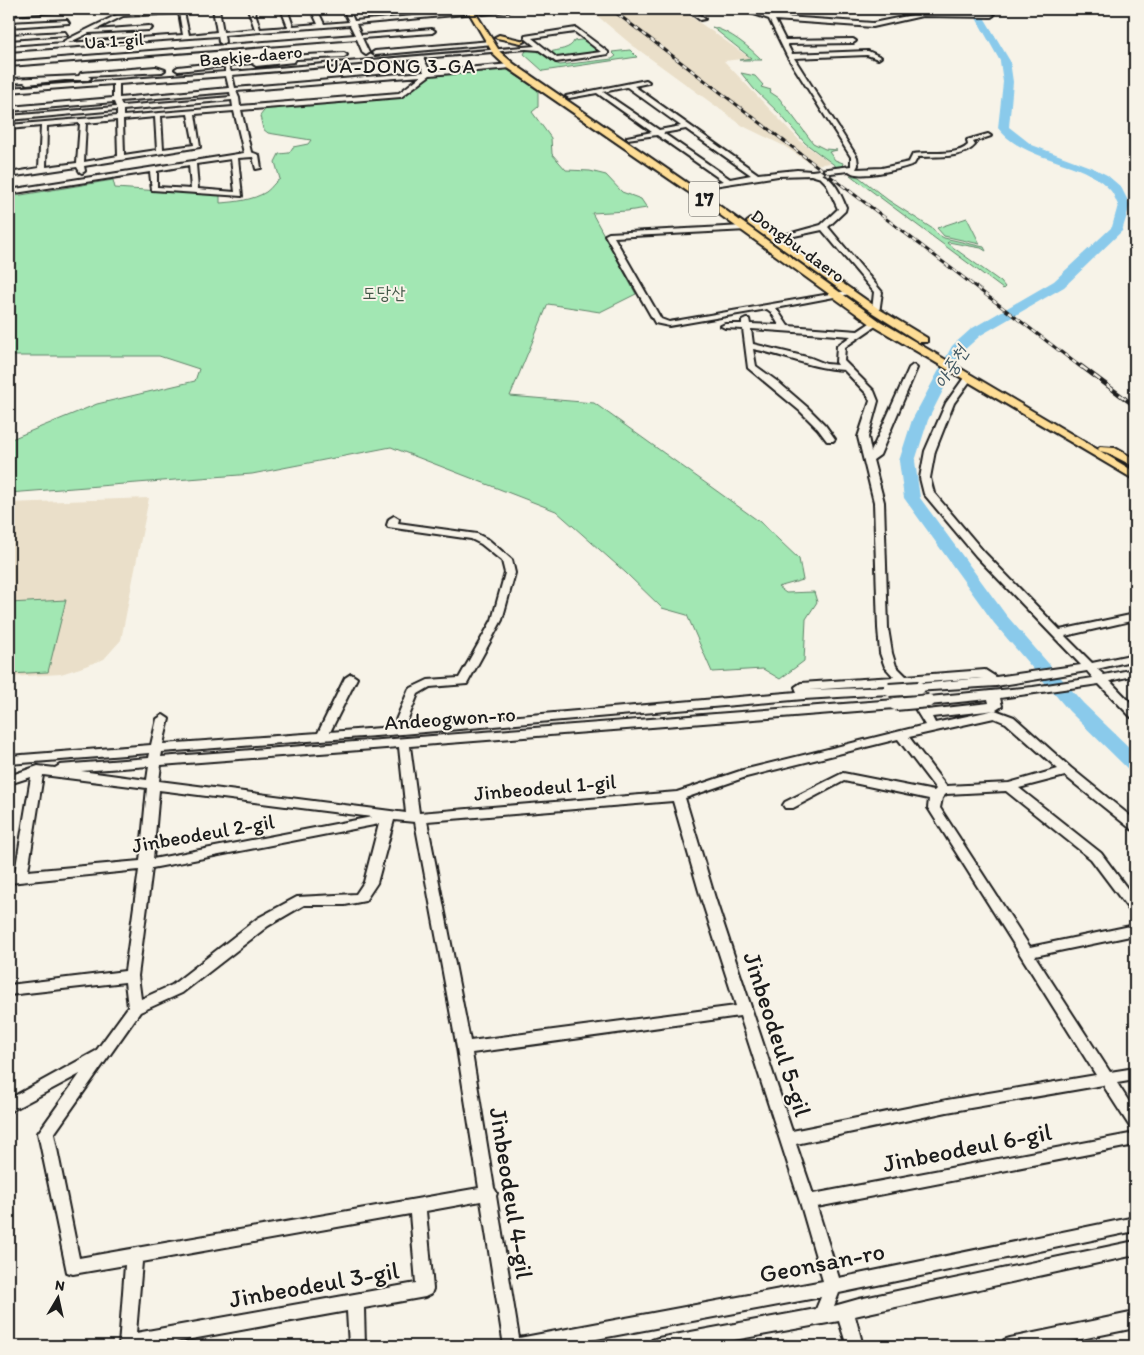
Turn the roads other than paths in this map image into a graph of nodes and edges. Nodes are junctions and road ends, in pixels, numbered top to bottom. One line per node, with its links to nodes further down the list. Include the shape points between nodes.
1 (69, 9): 2 (street); 19 (street); 28 (street)
2 (76, 9)
3 (133, 9): 23 (street)
4 (204, 9): 16 (street)
5 (216, 9): 37 (street)
6 (252, 9): 33 (street)
7 (415, 9): 24 (street)
8 (446, 9): 21 (street)
9 (511, 9): 10 (street); 15 (street)
10 (518, 9)
11 (688, 9): 26 (street)
12 (742, 9): 25 (street)
13 (315, 10): 31 (street)
14 (346, 10): 29 (street)
15 (482, 10): 27 (main road)
16 (181, 11): 20 (street); 39 (street)
17 (472, 11): 21 (street); 50 (main road, Dongbu-daero / 17)
18 (285, 12): 32 (street)
19 (9, 13)
20 (148, 13): 23 (street); 36 (street)
21 (450, 15): 24 (street)
22 (989, 15): 25 (street, via 910,16 882,25)
23 (120, 16): 34 (street)
24 (420, 17): 29 (street, via 388,17); 40 (street, Ua 1-gil, via 429,31)
25 (771, 18): 48 (street)
26 (702, 19)
27 (488, 20)
28 (67, 22): 30 (street); 35 (street)
29 (353, 23): 31 (street); 40 (street)
30 (9, 25)
31 (322, 26): 32 (street)
32 (291, 28): 33 (street)
33 (258, 31): 37 (street)
34 (86, 32): 36 (street); 38 (street)
35 (65, 34): 38 (street); 42 (street)
36 (149, 34): 39 (street); 43 (street); 44 (street)
37 (220, 34): 39 (street); 53 (street)
38 (79, 36): 43 (street)
39 (186, 36)
40 (360, 37): 53 (street, Ua 1-gil); 57 (street)
41 (531, 37): 45 (street); 54 (street); 54 (street, via 538,32 578,28 612,55 568,63 559,62)
42 (9, 38)
43 (71, 39): 51 (street)
44 (114, 41): 51 (street); 63 (street)
45 (521, 41): 50 (main road)
46 (846, 41): 47 (street); 49 (street); 59 (street)
47 (853, 41)
48 (783, 42): 49 (street); 65 (street)
49 (817, 42): 62 (street)
50 (497, 43): 52 (street); 54 (street); 56 (street, Baekje-daero); 64 (street, via 477,54); 75 (main road, Dongbu-daero / 17); 95 (main road, Dongbu-daero / 17)
51 (59, 45): 55 (street); 70 (street)
52 (470, 45): 56 (street, via 480,48); 57 (street)
53 (222, 48): 63 (street, Ua 1-gil); 74 (street)
54 (541, 48)
55 (9, 49)
56 (476, 52): 61 (street, Baekje-daero)
57 (366, 53): 58 (street)
58 (357, 54)
59 (855, 54): 62 (street); 66 (street)
60 (345, 55): 74 (street, Baekje-daero)
61 (442, 55): 64 (street, Baekje-daero); 67 (street); 69 (street, Baekje-daero)
62 (826, 55): 65 (street)
63 (115, 56): 70 (street, Ua 1-gil); 80 (street)
64 (454, 56): 67 (street)
65 (790, 56): 128 (street, via 854,157)
66 (878, 56)
67 (434, 58): 68 (street)
68 (421, 59): 71 (street); 82 (street)
69 (372, 61): 71 (street, Baekje-daero); 72 (street); 79 (street, Baekje-daero)
70 (25, 62): 73 (street, Ua 1-gil); 77 (street)
71 (383, 62): 72 (street)
72 (363, 63): 76 (street)
73 (9, 64)
74 (226, 65): 78 (street, Baekje-daero); 81 (street)
75 (511, 66): 82 (street); 140 (main road, Dongbu-daero / 17)
76 (333, 67): 79 (street); 86 (street)
77 (9, 70)
78 (162, 70): 80 (street, Baekje-daero); 84 (street, Baekje-daero)
79 (279, 70): 81 (street, Baekje-daero)
80 (119, 72): 84 (street, Baekje-daero)
81 (229, 73): 83 (street, Baekje-daero); 92 (street)
82 (428, 73): 85 (street); 96 (street, via 401,95)
83 (190, 76): 89 (street, Baekje-daero); 91 (street, Baekje-daero)
84 (65, 78): 87 (street, Baekje-daero)
85 (372, 78): 86 (street); 96 (street)
86 (339, 81): 92 (street); 98 (street)
87 (9, 82)
88 (646, 82): 90 (street)
89 (116, 84): 91 (street, Baekje-daero); 99 (street)
90 (628, 85): 93 (street); 110 (street)
91 (73, 87): 94 (street, Baekje-daero)
92 (233, 90): 97 (street); 99 (street)
93 (598, 91): 95 (street); 111 (street)
94 (9, 92)
95 (569, 96): 113 (main road, Dongbu-daero / 17)
96 (379, 97): 98 (street)
97 (236, 98): 100 (street); 101 (street)
98 (347, 99): 100 (street)
99 (116, 100): 101 (street); 102 (street)
100 (237, 107): 103 (street); 117 (street)
101 (120, 108): 105 (street); 106 (street)
102 (9, 109)
103 (191, 111): 104 (street); 114 (street)
104 (158, 114): 105 (street); 116 (street)
105 (120, 117): 107 (street); 120 (street)
106 (9, 118)
107 (83, 121): 108 (street); 124 (street)
108 (44, 124): 109 (street); 129 (street)
109 (9, 127)
110 (686, 127): 111 (street); 133 (street)
111 (658, 132): 113 (street); 136 (street)
112 (988, 136): 128 (street, via 969,141 972,145 968,150 915,155 912,164 894,170 873,172)
113 (629, 138): 138 (main road, Dongbu-daero / 17)
114 (198, 146): 115 (street); 122 (street)
115 (172, 150): 116 (street); 125 (street)
116 (160, 152): 118 (street)
117 (248, 154): 119 (street); 126 (street, via 256,156)
118 (140, 155): 120 (street); 127 (street)
119 (234, 156): 122 (street); 141 (street, via 239,194)
120 (121, 158): 121 (street)
121 (111, 159): 124 (street); 130 (street)
122 (210, 160): 123 (street)
123 (192, 162): 125 (street); 141 (street)
124 (80, 164): 129 (street); 135 (street)
125 (179, 164): 127 (street)
126 (258, 168)
127 (151, 169): 130 (street); 141 (street, via 154,189)
128 (853, 169): 131 (street); 134 (street, via 842,175)
129 (43, 170): 132 (street); 137 (street)
130 (118, 174): 135 (street)
131 (804, 174): 133 (street); 134 (street)
132 (11, 175): 139 (street)
133 (756, 176): 136 (street)
134 (822, 176): 143 (street, via 837,192 842,210)
135 (85, 179): 137 (street)
136 (729, 182): 138 (street)
137 (52, 185): 139 (street)
138 (701, 188): 140 (street); 146 (main road, Dongbu-daero / 17)
139 (21, 190): 142 (street)
140 (690, 190): 144 (main road, Dongbu-daero / 17)
141 (195, 191)
142 (9, 192)
143 (824, 227): 145 (street); 149 (street, via 878,292)
144 (744, 228): 147 (main road, Dongbu-daero / 17); 148 (street, via 609,235 658,321 670,324)
145 (785, 236)
146 (850, 292): 147 (street); 149 (main road, Dongbu-daero / 17)
147 (834, 294): 148 (street); 150 (main road, Dongbu-daero / 17)
148 (767, 306): 153 (street, via 774,310)
149 (876, 311): 158 (main road, Dongbu-daero / 17)
150 (876, 323): 154 (street); 158 (main road, Dongbu-daero / 17)
151 (746, 324): 152 (street); 153 (street); 155 (street)
152 (725, 326)
153 (785, 328): 154 (street)
154 (860, 334): 156 (street, via 841,346 840,362)
155 (749, 346): 156 (street, via 808,360 819,366); 159 (street, via 753,369 797,402 826,430)
156 (846, 368): 161 (street, via 872,393 874,400 863,437)
157 (913, 368): 161 (street, via 875,455)
158 (965, 372): 160 (main road, Dongbu-daero / 17); 168 (street, via 930,451 925,478 929,494 980,554)
159 (830, 439)
160 (1101, 452): 162 (main road, via 1112,450); 163 (main road, Dongbu-daero / 17); 164 (main road, Dongbu-daero / 17); 165 (main road, via 1100,460)
161 (868, 460): 173 (street, via 879,502 886,653 891,667)
162 (1135, 464)
163 (1135, 469)
164 (1135, 476)
165 (1135, 483)
166 (394, 519): 182 (street, via 392,525 473,536 507,560 510,573 497,620 463,681 428,684 413,692)
167 (1135, 617): 168 (street)
168 (1059, 634): 170 (street)
169 (1135, 657): 170 (street)
170 (1091, 667): 174 (street, Andeogwon-ro); 175 (street)
171 (1135, 672): 175 (street)
172 (350, 678): 184 (street)
173 (903, 680): 174 (street, via 985,674); 176 (street, via 801,687); 178 (street)
174 (1000, 681): 176 (street, Andeogwon-ro, bridge)
175 (1096, 681): 177 (street, Andeogwon-ro); 179 (street)
176 (804, 695): 182 (street, Andeogwon-ro)
177 (993, 695): 178 (street, via 996,706); 185 (street, Andeogwon-ro, bridge)
178 (923, 714): 181 (street)
179 (1135, 714)
180 (163, 719): 186 (street)
181 (932, 727): 183 (street, Jinbeodeul 1-gil); 189 (street, Jinbeodeul 1-gil, via 995,714 1010,720)
182 (398, 730): 184 (street, Andeogwon-ro)
183 (901, 735): 194 (street); 195 (street, Jinbeodeul 1-gil, via 743,774)
184 (322, 736): 186 (street, Andeogwon-ro)
185 (404, 742): 186 (street, Andeogwon-ro); 197 (street, Jinbeodeul 4-gil)
186 (156, 755): 187 (street, Andeogwon-ro); 188 (street, Andeogwon-ro); 192 (street)
187 (9, 760)
188 (38, 770): 190 (street, Andeogwon-ro); 191 (street, Jinbeodeul 1-gil); 192 (street, Jinbeodeul 1-gil); 201 (street)
189 (1067, 771): 193 (street); 199 (street, Jinbeodeul 1-gil)
190 (9, 772)
191 (9, 780)
192 (154, 786): 197 (street, Jinbeodeul 1-gil); 200 (street)
193 (1009, 787): 194 (street); 202 (street, via 1096,856)
194 (939, 793): 196 (street, via 843,777); 204 (street, via 934,808)
195 (678, 796): 197 (street, Jinbeodeul 1-gil); 208 (street, Jinbeodeul 5-gil)
196 (789, 805)
197 (412, 817): 198 (street, Jinbeodeul 2-gil); 209 (street, Jinbeodeul 4-gil)
198 (388, 818): 200 (street, Jinbeodeul 2-gil); 207 (street, via 370,884 360,898 302,900 263,922 177,989)
199 (1135, 826)
200 (146, 865): 201 (street, Jinbeodeul 2-gil); 205 (street)
201 (15, 878)
202 (1135, 908)
203 (1135, 930): 204 (street)
204 (1028, 952): 212 (street)
205 (131, 976): 206 (street); 207 (street)
206 (9, 990)
207 (135, 1008): 210 (street)
208 (745, 1010): 209 (street); 215 (street, Jinbeodeul 5-gil)
209 (464, 1048): 217 (street, Jinbeodeul 4-gil)
210 (101, 1054): 213 (street); 222 (street, via 46,1133 73,1266)
211 (1135, 1074): 212 (street, Jinbeodeul 6-gil)
212 (1108, 1079): 214 (street); 215 (street, Jinbeodeul 6-gil, via 947,1106)
213 (9, 1106)
214 (1135, 1123)
215 (787, 1139): 218 (street, Jinbeodeul 5-gil)
216 (1135, 1139): 218 (street, Jinbeodeul 6-gil)
217 (489, 1193): 219 (street); 230 (street, Jinbeodeul 4-gil)
218 (808, 1202): 223 (street, Jinbeodeul 5-gil)
219 (417, 1205): 222 (street); 224 (street, Jinbeodeul 3-gil, via 425,1289)
220 (1135, 1224): 223 (street, Geonsan-ro)
221 (1135, 1248): 225 (street)
222 (134, 1256): 228 (street, Jinbeodeul 3-gil)
223 (833, 1287): 226 (street); 231 (street, Geonsan-ro)
224 (355, 1302): 228 (street, Jinbeodeul 3-gil); 229 (street)
225 (845, 1312): 226 (street); 233 (street)
226 (822, 1316): 232 (street)
227 (1135, 1320): 234 (street)
228 (127, 1345)
229 (357, 1346)
230 (512, 1346)
231 (518, 1346)
232 (658, 1346)
233 (855, 1346)
234 (1010, 1346)

